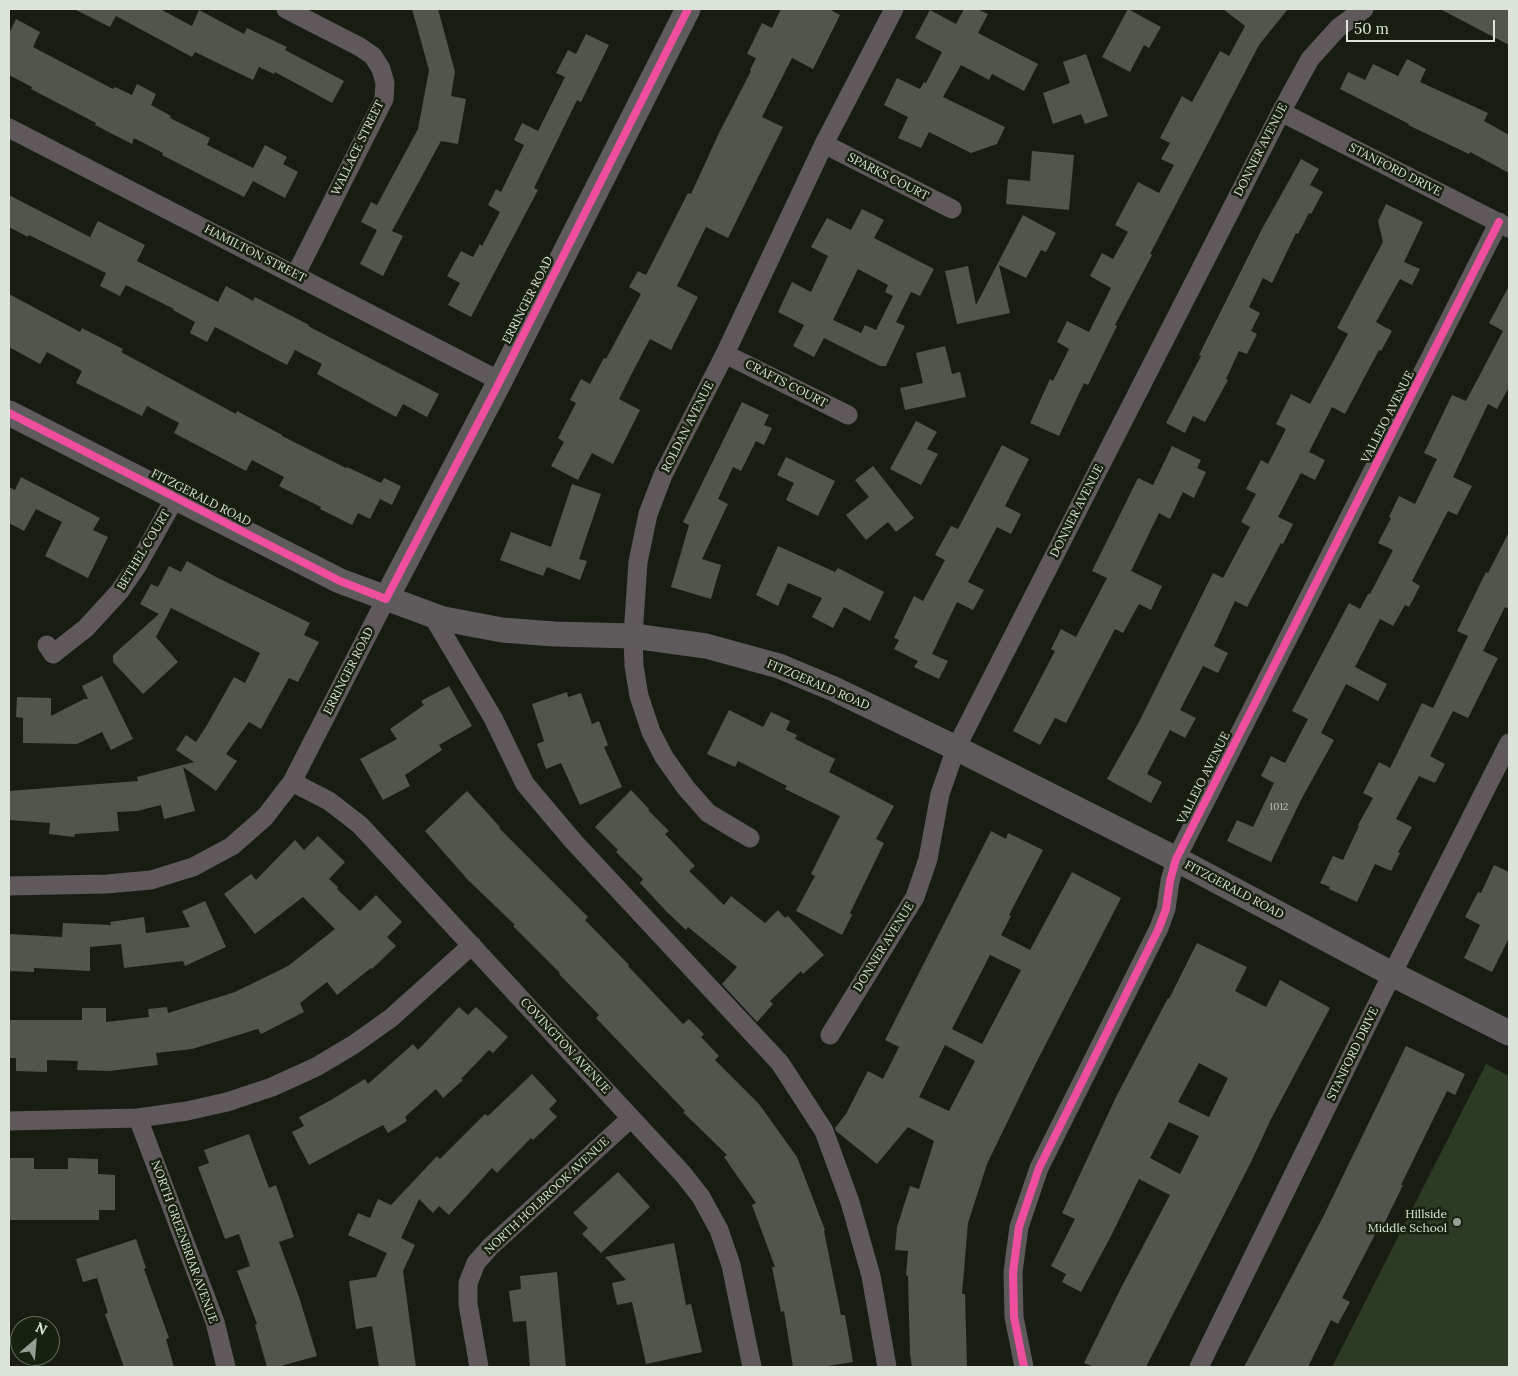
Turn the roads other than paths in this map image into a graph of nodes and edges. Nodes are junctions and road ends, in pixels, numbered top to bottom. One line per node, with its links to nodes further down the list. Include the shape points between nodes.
1 (286, 9): 10 (street, WALLACE STREET, via 373,56 385,83 384,98)
2 (688, 9): 12 (main road, ERRINGER ROAD)
3 (894, 9): 7 (street, ROLDAN AVENUE)
4 (1364, 9): 5 (street, DONNER AVENUE, via 1338,28 1310,59)
5 (1281, 112): 9 (street, STANFORD DRIVE); 21 (street, DONNER AVENUE)
6 (9, 128): 10 (street, HAMILTON STREET)
7 (824, 144): 8 (street, SPARKS COURT); 11 (street, ROLDAN AVENUE)
8 (952, 209)
9 (1504, 225): 24 (street, VALLEJO AVENUE)
10 (296, 274): 12 (street, HAMILTON STREET)
11 (725, 354): 14 (street, CRAFTS COURT); 18 (street, ROLDAN AVENUE, via 663,475 648,514 638,562)
12 (500, 381): 16 (main road, ERRINGER ROAD)
13 (9, 413): 15 (main road, FITZGERALD ROAD)
14 (848, 415)
15 (175, 498): 16 (main road, FITZGERALD ROAD, via 340,581); 19 (street, BETHEL COURT, via 119,592 86,628 52,654)
16 (386, 599): 17 (main road, FITZGERALD ROAD); 22 (street, ERRINGER ROAD)
17 (432, 615): 18 (main road, FITZGERALD ROAD, via 502,630); 36 (street, via 493,718 525,784 574,842 780,1063 824,1131 850,1202 871,1276)
18 (633, 636): 21 (main road, FITZGERALD ROAD, via 706,646 779,666); 23 (street, ROLDAN AVENUE, via 639,696 651,732 664,757 708,813)
19 (47, 645)
20 (1509, 743): 27 (street, STANFORD DRIVE)
21 (956, 748): 24 (main road, FITZGERALD ROAD); 29 (street, DONNER AVENUE, via 940,794 928,859 915,897)
22 (292, 782): 25 (street, ERRINGER ROAD, via 265,817 232,846 193,867 151,880); 26 (street, COVINGTON AVENUE, via 329,801 360,825)
23 (750, 838)
24 (1176, 859): 27 (main road, FITZGERALD ROAD); 37 (street, VALLEJO AVENUE, via 1159,928 1039,1168 1019,1227 1013,1272 1014,1308)
25 (9, 886)
26 (472, 945): 30 (street, via 391,1018 353,1046 316,1067 272,1087 227,1102 187,1112); 31 (street, COVINGTON AVENUE)
27 (1392, 974): 28 (main road, FITZGERALD ROAD); 38 (street, STANFORD DRIVE)
28 (1509, 1033)
29 (830, 1035)
30 (138, 1118): 32 (street); 33 (street, NORTH GREENBRIAR AVENUE, via 214,1322)
31 (631, 1118): 34 (street, NORTH HOLBROOK AVENUE, via 476,1263 468,1283 468,1304); 35 (street, COVINGTON AVENUE, via 683,1174 719,1230 731,1265)
32 (9, 1121)
33 (226, 1367)
34 (479, 1367)
35 (752, 1367)
36 (887, 1367)
37 (1024, 1367)
38 (1199, 1367)

